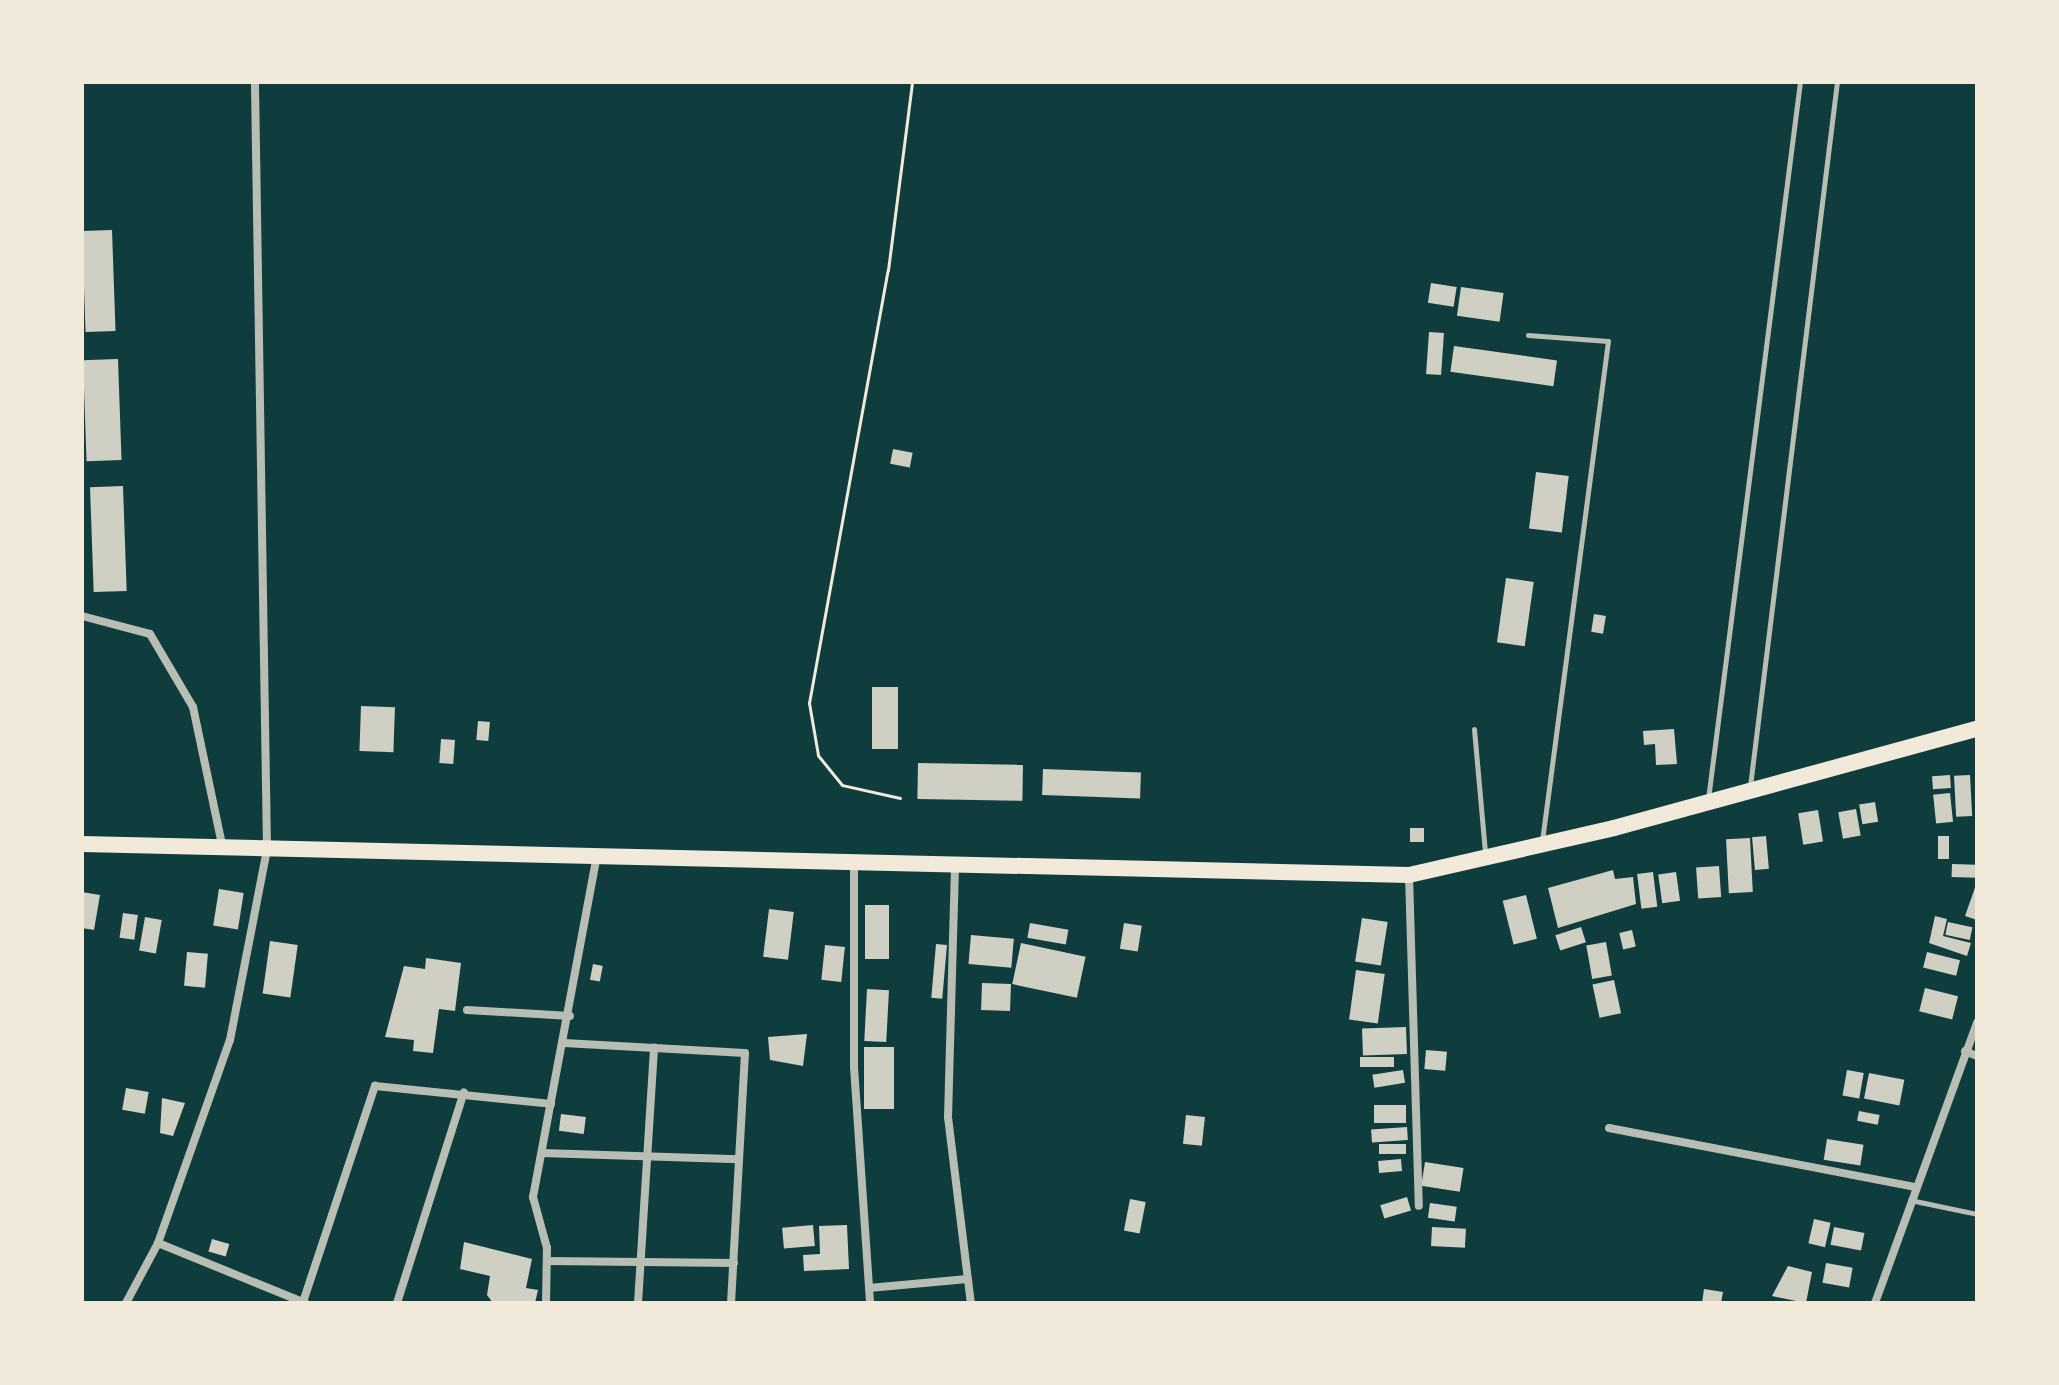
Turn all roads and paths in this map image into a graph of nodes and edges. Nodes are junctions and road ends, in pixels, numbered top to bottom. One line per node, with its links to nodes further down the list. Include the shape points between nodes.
1 (255, 82): 14 (street)
2 (912, 82): 10 (path, via 888,270 809,703 818,755 842,785)
3 (1800, 82): 11 (lane)
4 (1837, 82): 9 (lane)
5 (1528, 335): 13 (lane, via 1608,341)
6 (82, 616): 15 (street, via 150,634 193,707)
7 (1474, 729): 16 (lane)
8 (1977, 729): 9 (highway)
9 (1749, 791): 11 (highway)
10 (900, 798)
11 (1707, 802): 13 (highway)
12 (82, 844): 15 (highway)
13 (1541, 846): 16 (highway)
14 (267, 849): 15 (highway); 17 (highway); 38 (street, via 230,1040)
15 (224, 850)
16 (1485, 858): 20 (highway)
17 (596, 861): 18 (highway); 22 (street)
18 (854, 866): 19 (highway); 43 (street, via 854,1067)
19 (955, 867): 20 (highway); 42 (street, via 948,1117)
20 (1409, 875): 36 (street)
21 (467, 1010): 22 (street)
22 (570, 1016): 24 (street)
23 (1977, 1022): 26 (street)
24 (564, 1043): 25 (street); 29 (street)
25 (654, 1047): 32 (street); 33 (street, via 745,1053)
26 (1965, 1051): 27 (street); 34 (street)
27 (1977, 1056)
28 (464, 1092): 29 (street); 45 (street, via 381,1082 371,1089); 46 (street)
29 (551, 1104): 31 (street)
30 (1609, 1128): 34 (street)
31 (542, 1153): 32 (street); 39 (street, via 533,1205)
32 (645, 1155): 33 (street); 41 (street)
33 (738, 1159): 40 (street)
34 (1914, 1187): 35 (street)
35 (1909, 1200): 37 (lane); 52 (street)
36 (1419, 1206)
37 (1977, 1214)
38 (158, 1243): 44 (street); 45 (street)
39 (547, 1261): 41 (street); 47 (street)
40 (734, 1263): 41 (street); 49 (street)
41 (641, 1266): 48 (street)
42 (968, 1279): 43 (street); 51 (street)
43 (869, 1288): 50 (street)
44 (126, 1303)
45 (304, 1303)
46 (397, 1303)
47 (546, 1303)
48 (638, 1303)
49 (731, 1303)
50 (870, 1303)
51 (971, 1303)
52 (1875, 1303)

